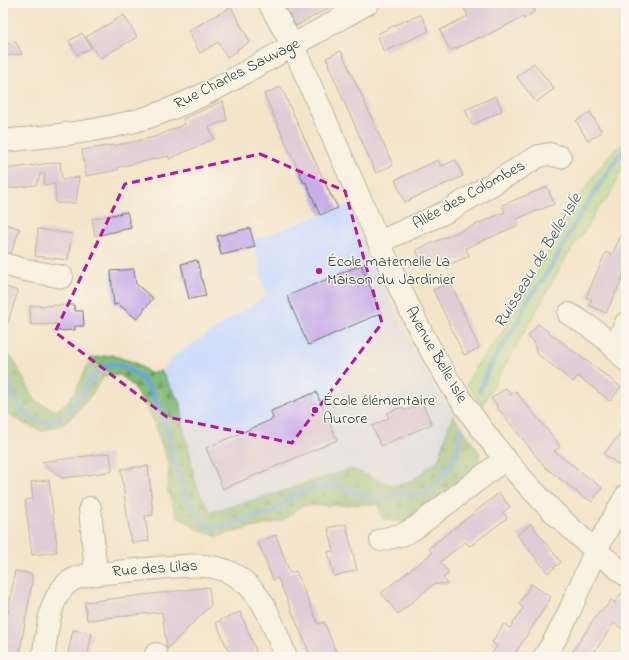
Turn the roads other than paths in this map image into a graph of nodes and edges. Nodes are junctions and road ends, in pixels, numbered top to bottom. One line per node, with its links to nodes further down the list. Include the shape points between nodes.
1 (269, 3): 3 (street, Avenue Belle Isle)
2 (368, 3): 3 (street, Rue Charles Sauvage)
3 (293, 46): 4 (street, Rue Charles Sauvage, via 205,94 142,119 87,131); 6 (street, Avenue Belle Isle)
4 (3, 141)
5 (560, 157): 6 (street, Allée des Colombes, via 549,154 539,156 446,212)
6 (379, 242): 12 (street, Avenue Belle Isle, via 420,331 436,359 465,406)
7 (3, 264): 8 (street)
8 (62, 277)
9 (568, 314): 11 (street, via 603,336)
10 (626, 322): 11 (street)
11 (620, 354)
12 (505, 459): 15 (street, via 415,528); 16 (street, Avenue Belle Isle, via 537,497)
13 (626, 496): 16 (street)
14 (90, 508): 17 (street, Rue des Lilas)
15 (381, 540)
16 (596, 551): 18 (street, Avenue Belle Isle); 21 (street, via 571,610)
17 (96, 574): 19 (street, Rue des Lilas, via 75,579 59,592 53,604); 20 (street, Rue des Lilas, via 186,565 216,567 229,572 246,584 261,601)
18 (626, 575)
19 (43, 657)
20 (286, 657)
21 (544, 657)

